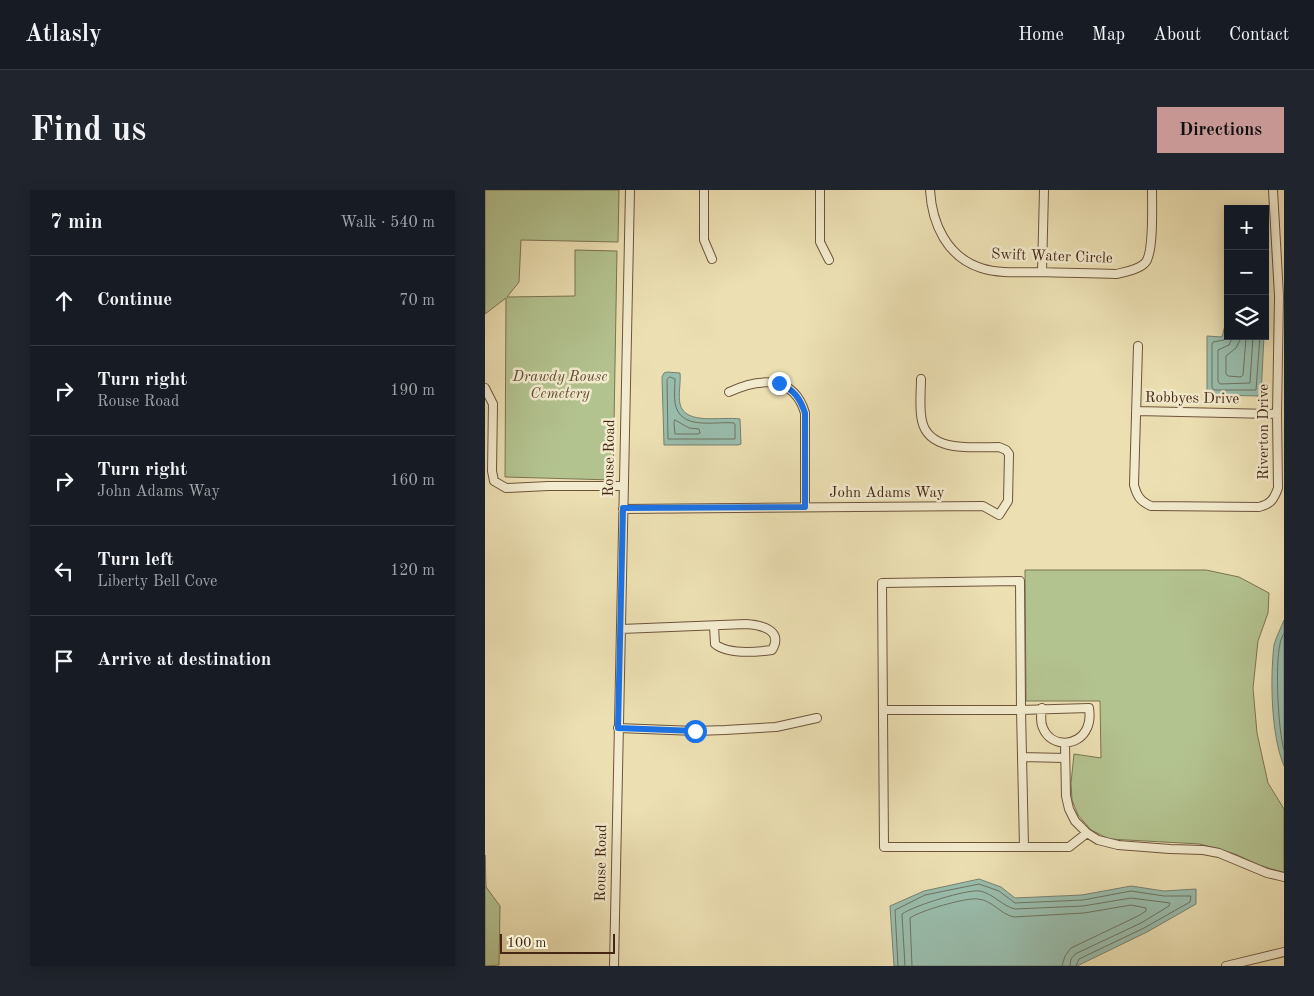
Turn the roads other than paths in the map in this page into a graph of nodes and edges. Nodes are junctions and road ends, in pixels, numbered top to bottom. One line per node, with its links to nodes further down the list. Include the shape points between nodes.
1 (630, 190): 17 (street, Rouse Road)
2 (704, 190): 8 (street, via 704,240)
3 (820, 190): 9 (street, via 820,242)
4 (930, 190): 10 (street, Swift Water Circle, via 934,220 945,242 966,261 983,269)
5 (1044, 190): 10 (street)
6 (1152, 190): 10 (street, Swift Water Circle, via 1151,250 1146,263 1116,274)
7 (1273, 190): 16 (street, Riverton Drive, via 1279,296)
8 (712, 259)
9 (829, 260)
10 (1042, 272)
11 (1139, 346): 15 (street, Riverton Drive)
12 (921, 379): 18 (street, John Adams Way, via 921,419 929,436 948,445 999,447 1009,454 1008,501 999,515 983,506)
13 (485, 388): 17 (street, via 493,404 494,480 506,488)
14 (729, 392): 18 (street, via 745,384 779,383 801,401 805,413)
15 (1137, 411): 16 (street, Robbyes Drive); 16 (street, Riverton Drive, via 1134,485 1141,502 1151,506 1268,505 1278,488)
16 (1277, 414)
17 (624, 486): 19 (street, Rouse Road)
18 (805, 507): 19 (street, John Adams Way)
19 (623, 508): 21 (street, Rouse Road)
20 (714, 626): 20 (street, via 746,624 763,627 774,634 774,646 772,650 755,652 736,652 718,647); 21 (street)
21 (621, 629): 26 (street, Rouse Road)
22 (1042, 708): 24 (street); 27 (street, via 1041,721 1048,737); 27 (street, via 1089,708 1090,720 1082,737)
23 (883, 710): 24 (street); 24 (street, via 882,582 1020,581); 31 (street, via 884,847)
24 (1021, 710): 28 (street)
25 (817, 718): 26 (street, via 776,727 725,730)
26 (618, 728): 34 (street, Rouse Road)
27 (1065, 744): 29 (street)
28 (1022, 757): 29 (street); 31 (street)
29 (1065, 758): 30 (street, via 1069,809)
30 (1087, 833): 31 (street, via 1069,847); 32 (street, via 1098,840 1118,845 1219,853)
31 (1024, 847)
32 (1284, 877)
33 (1284, 952): 35 (street)
34 (614, 966)
35 (1226, 966)

